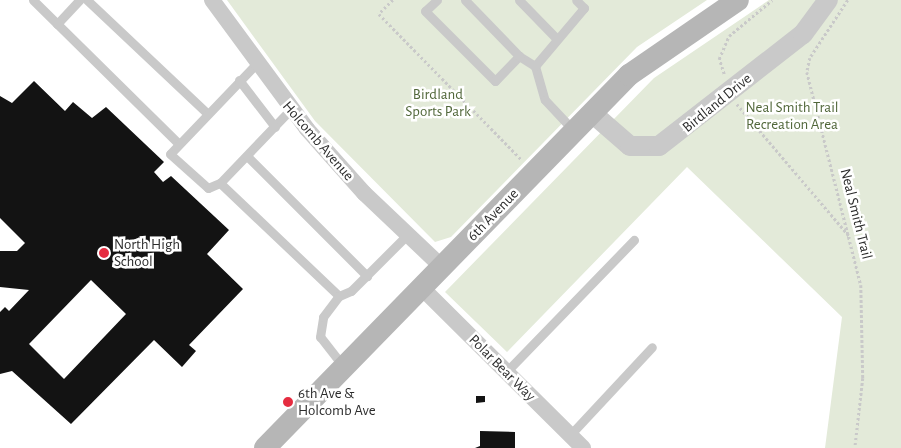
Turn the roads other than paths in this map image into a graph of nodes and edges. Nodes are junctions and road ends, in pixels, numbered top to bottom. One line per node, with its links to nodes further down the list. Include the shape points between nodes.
1 (33, 0): 11 (lane)
2 (79, 0): 11 (lane)
3 (87, 0): 18 (lane)
4 (212, 0): 14 (street, Holcomb Avenue)
5 (437, 0): 13 (lane, via 425,11 495,81)
6 (465, 0): 13 (lane)
7 (520, 0): 12 (lane)
8 (576, 0): 12 (lane, via 584,8)
9 (828, 0): 19 (street, Birdland Drive, via 804,34 659,146 630,146)
10 (745, 6): 19 (main road, 6th Avenue, via 649,58)
11 (57, 24): 22 (lane)
12 (556, 38): 15 (lane)
13 (519, 56): 15 (lane)
14 (256, 64): 16 (lane); 17 (street, Holcomb Avenue)
15 (535, 66): 21 (lane, via 545,100)
16 (239, 80): 18 (lane); 20 (lane)
17 (290, 110): 20 (lane); 25 (street, Holcomb Avenue, via 364,193)
18 (207, 113): 22 (lane)
19 (592, 113): 21 (main road, 6th Avenue)
20 (275, 127): 23 (lane)
21 (575, 132): 27 (main road, 6th Avenue)
22 (179, 144): 24 (lane, via 170,154 193,177 208,188)
23 (247, 156): 24 (lane); 28 (lane)
24 (220, 183): 30 (lane)
25 (408, 234): 27 (street, Holcomb Avenue); 28 (lane)
26 (634, 240): 33 (lane)
27 (442, 267): 29 (main road, 6th Avenue)
28 (367, 276): 30 (lane)
29 (422, 288): 32 (main road, 6th Avenue); 33 (street, Polar Bear Way)
30 (339, 296): 32 (lane, via 324,317 320,337)
31 (652, 347): 34 (lane)
32 (342, 366): 35 (main road, 6th Avenue)
33 (506, 372): 34 (street, Polar Bear Way)
34 (570, 435): 36 (street, Polar Bear Way)
35 (265, 448)
36 (583, 448)

